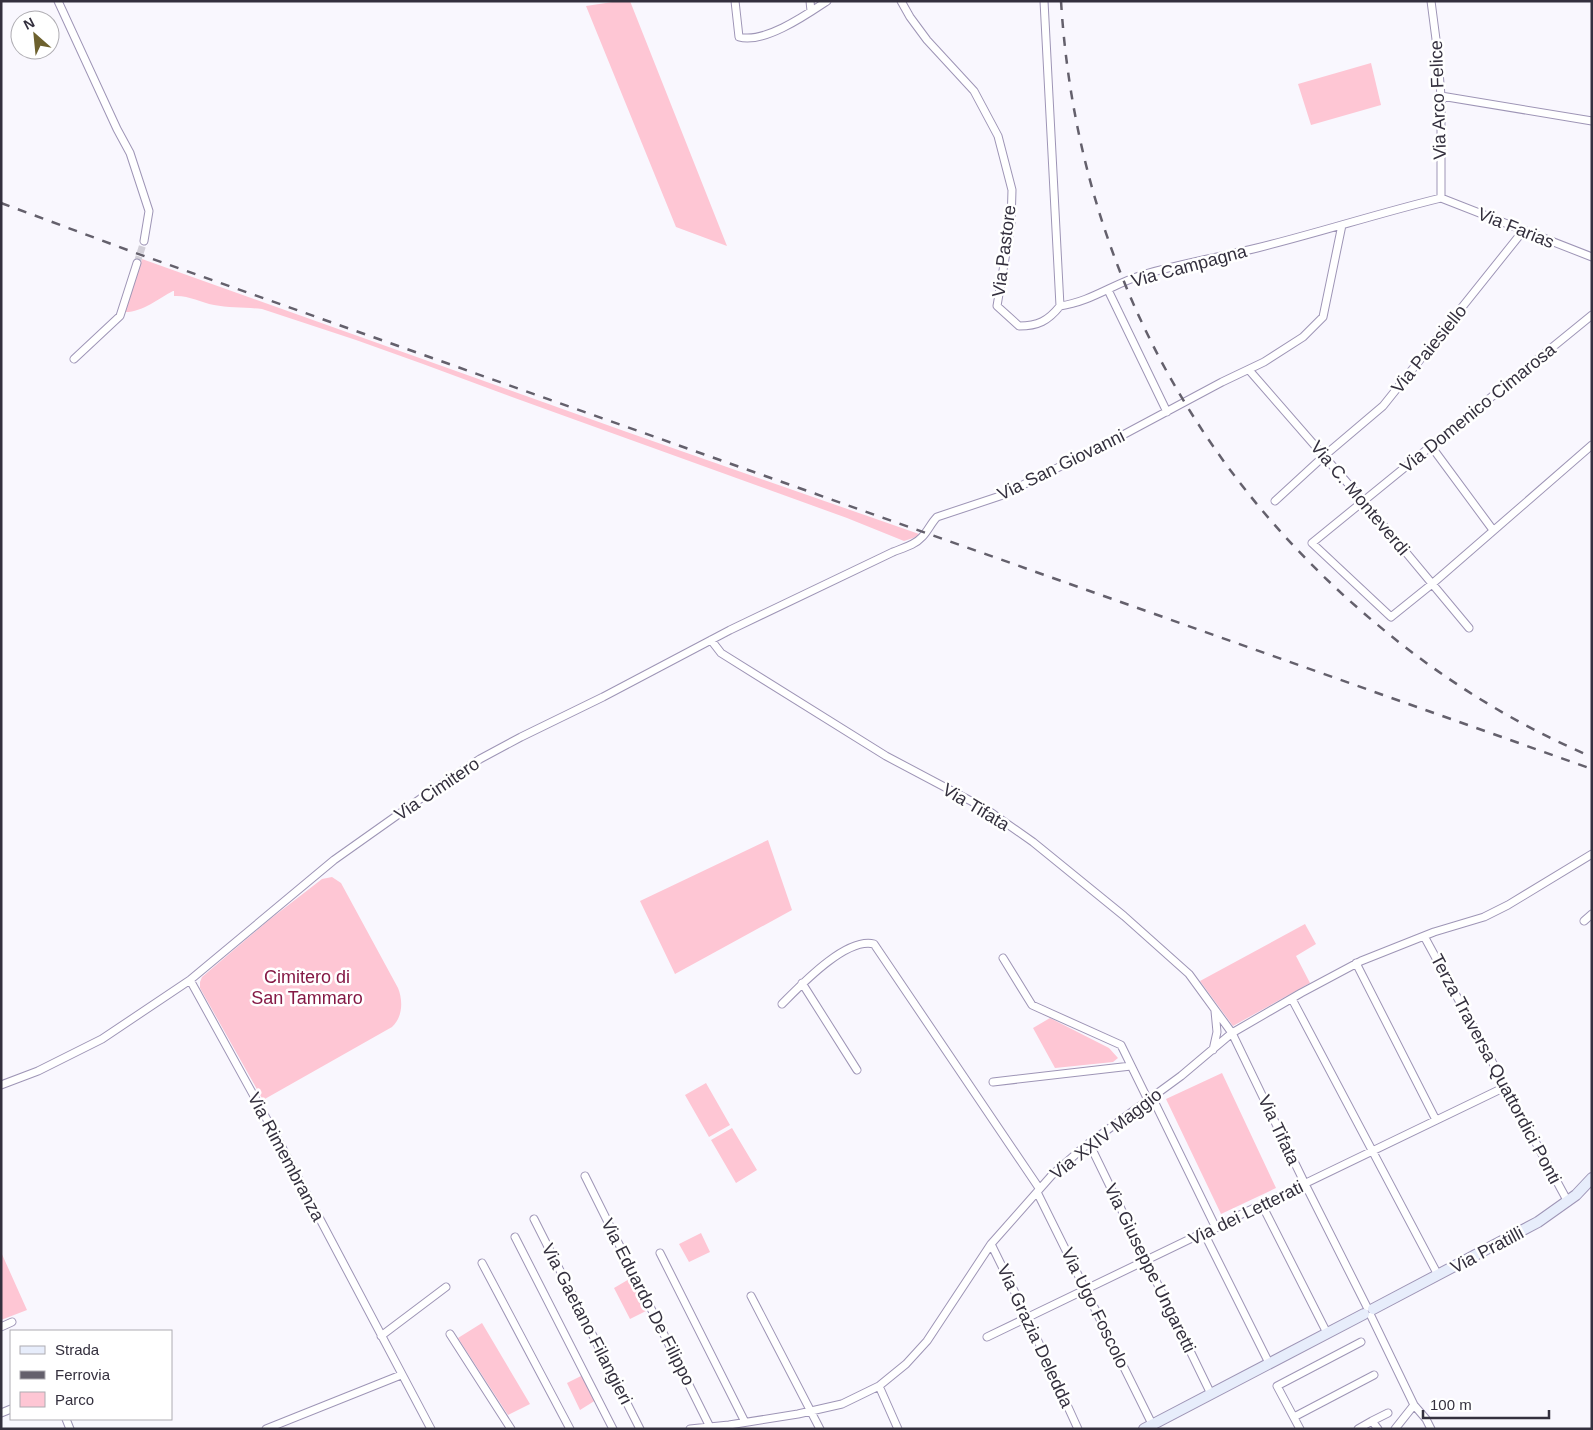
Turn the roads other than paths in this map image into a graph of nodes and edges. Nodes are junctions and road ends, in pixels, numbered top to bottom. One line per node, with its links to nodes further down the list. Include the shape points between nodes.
1 (58, 1): 14 (street, via 133,161 149,211)
2 (735, 1): 8 (street, via 739,37 746,39 770,33)
3 (810, 1): 8 (street)
4 (827, 1): 8 (street)
5 (901, 1): 18 (street, Via Pastore, via 926,40 974,91 998,136 1012,198 997,306 1019,326 1032,326 1050,318)
6 (1044, 1): 18 (street)
7 (1431, 1): 9 (street, Via Arco Felice)
8 (811, 12)
9 (1441, 96): 10 (street); 11 (street, Via Arco Felice)
10 (1592, 121)
11 (1441, 198): 12 (street, Via Campagna); 13 (street, Via Farias)
12 (1342, 225): 17 (street, Via Campagna, via 1140,276); 21 (street, Via San Giovanni, via 1323,317 1302,337)
13 (1523, 230): 15 (street, Via Farias); 25 (street, Via Paiesiello, via 1383,406)
14 (144, 241)
15 (1592, 257)
16 (137, 263): 20 (street, via 120,316)
17 (1108, 290): 18 (street, Via Campagna, via 1073,305); 22 (street)
18 (1060, 306)
19 (1592, 315): 24 (street, Via Domenico Cimarosa)
20 (74, 359)
21 (1249, 370): 22 (street, Via San Giovanni); 25 (street, Via C. Monteverdi)
22 (1166, 412): 31 (street, Via San Giovanni, via 1000,496 937,518 917,542)
23 (1592, 445): 28 (street)
24 (1431, 446): 27 (street, Via Domenico Cimarosa); 28 (street)
25 (1324, 456): 26 (street, Via Paiesiello); 27 (street, Via C. Monteverdi)
26 (1274, 500)
27 (1364, 502): 29 (street, Via C. Monteverdi); 29 (street, Via Domenico Cimarosa, via 1312,543 1391,616)
28 (1493, 530): 29 (street)
29 (1432, 584): 30 (street, Via C. Monteverdi)
30 (1469, 628)
31 (712, 640): 38 (street, Via Cimitero, via 480,759 334,860); 42 (street, Via Tifata, via 722,653 886,756 986,809 1033,842 1189,974)
32 (1592, 854): 35 (street, Via XXIV Maggio, via 1484,917)
33 (1592, 914): 34 (street)
34 (1584, 921)
35 (1424, 936): 37 (street, Via XXIV Maggio); 49 (street, Terza Traversa Quattordici Ponti)
36 (1003, 958): 45 (street, via 1032,1004 1122,1045)
37 (1356, 964): 40 (street, Via XXIV Maggio); 51 (street)
38 (190, 980): 48 (street, Via Cimitero, via 102,1038 38,1071); 78 (street, Via Rimembranza)
39 (802, 983): 41 (street); 46 (street); 57 (street, Via Ugo Foscolo, via 826,962 847,950 859,944 874,944)
40 (1292, 999): 43 (street, Via XXIV Maggio); 53 (street)
41 (782, 1004)
42 (1214, 1008): 43 (street, Via Tifata); 44 (street, Via Tifata, via 1217,1032)
43 (1232, 1033): 44 (street, Via XXIV Maggio); 56 (street, Via Tifata)
44 (1212, 1050): 50 (street, Via XXIV Maggio)
45 (1131, 1066): 47 (street); 50 (street)
46 (857, 1070)
47 (993, 1082)
48 (1, 1085)
49 (1505, 1086): 51 (street, Via dei Letterati); 58 (street, Terza Traversa Quattordici Ponti)
50 (1150, 1098): 52 (street, Via XXIV Maggio); 61 (street)
51 (1436, 1120): 53 (street, Via dei Letterati)
52 (1089, 1143): 57 (street, Via XXIV Maggio); 66 (street, Via Giuseppe Ungaretti)
53 (1373, 1151): 56 (street, Via dei Letterati); 68 (street)
54 (585, 1176): 92 (street, Via Eduardo De Filippo)
55 (1592, 1178): 58 (street, Via Pratilli)
56 (1304, 1184): 59 (street, Via dei Letterati); 72 (street, Via Tifata)
57 (1038, 1190): 64 (street, Via XXIV Maggio); 70 (street, Via Ugo Foscolo)
58 (1568, 1202): 68 (street, Via Pratilli, via 1538,1222)
59 (1262, 1205): 61 (street, Via dei Letterati); 76 (street)
60 (534, 1219): 99 (street, Via Gaetano Filangieri)
61 (1216, 1228): 62 (street, Via dei Letterati)
62 (1204, 1233): 66 (street, Via dei Letterati); 81 (street)
63 (515, 1237): 98 (street)
64 (992, 1244): 73 (street, Via Grazia Deledda); 84 (street, Via XXIV Maggio, via 927,1341 906,1364)
65 (660, 1253): 91 (street)
66 (1146, 1261): 70 (street, Via dei Letterati); 85 (street, Via Giuseppe Ungaretti)
67 (482, 1263): 97 (street)
68 (1438, 1275): 72 (street, Via Pratilli)
69 (446, 1286): 78 (street)
70 (1086, 1290): 73 (street, Via dei Letterati); 93 (street, Via Ugo Foscolo)
71 (751, 1296): 87 (street)
72 (1369, 1312): 76 (street, Via Pratilli); 86 (street, Via Tifata)
73 (1028, 1319): 79 (street, Via dei Letterati); 103 (street, Via Grazia Deledda)
74 (12, 1322): 75 (street)
75 (1, 1327)
76 (1327, 1333): 81 (street, Via Pratilli)
77 (450, 1334): 96 (street)
78 (381, 1336): 82 (street, Via Rimembranza)
79 (987, 1337)
80 (1361, 1342): 89 (street, via 1278,1386)
81 (1270, 1363): 85 (street, Via Pratilli)
82 (401, 1375): 94 (street, Via Rimembranza); 95 (street)
83 (1374, 1375): 89 (street)
84 (878, 1386): 87 (street, Via XXIV Maggio, via 842,1404); 102 (street)
85 (1211, 1394): 93 (street, Via Pratilli)
86 (1414, 1405): 107 (street); 108 (street, Via Tifata)
87 (812, 1411): 91 (street, Via XXIV Maggio); 101 (street)
88 (1388, 1413): 90 (street)
89 (1294, 1417): 104 (street)
90 (1372, 1421): 105 (street); 106 (street)
91 (743, 1425): 92 (street, Via XXIV Maggio)
92 (710, 1427): 100 (street, Via XXIV Maggio)
93 (1148, 1427)
94 (429, 1428)
95 (266, 1429)
96 (511, 1429)
97 (570, 1429)
98 (613, 1429)
99 (640, 1429)
100 (690, 1429)
101 (820, 1429)
102 (898, 1429)
103 (1078, 1429)
104 (1300, 1429)
105 (1358, 1429)
106 (1378, 1429)
107 (1395, 1429)
108 (1431, 1429)

